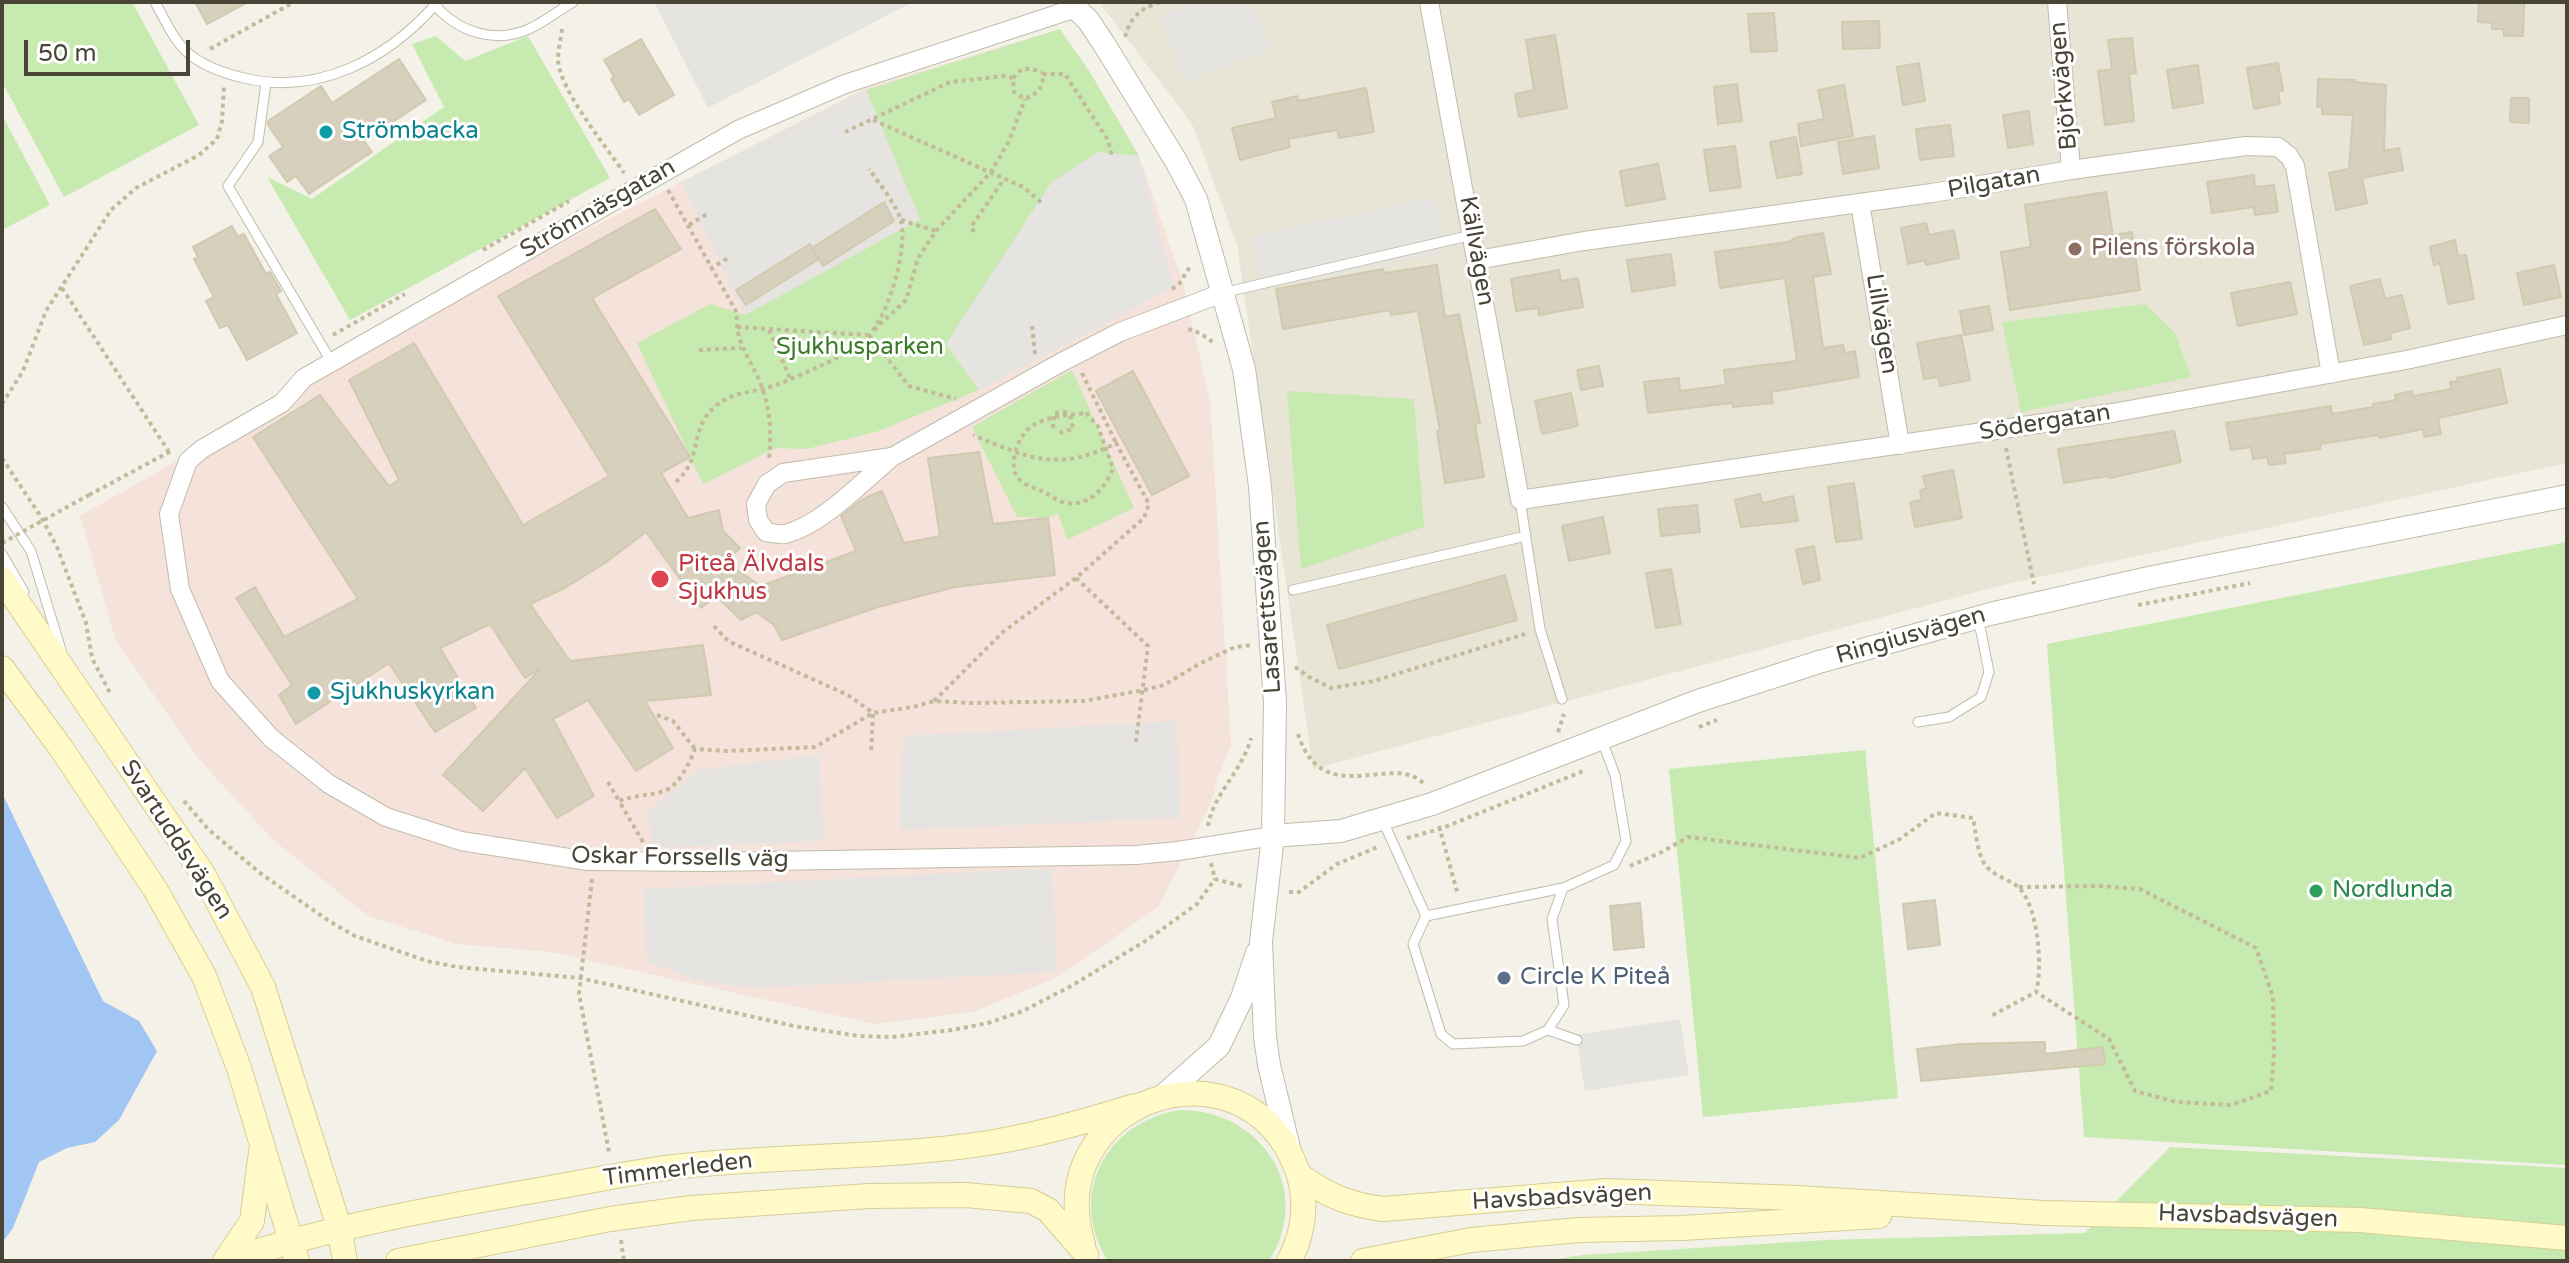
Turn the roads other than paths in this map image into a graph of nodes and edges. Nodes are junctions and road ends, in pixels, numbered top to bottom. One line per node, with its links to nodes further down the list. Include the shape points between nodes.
1 (155, 2): 7 (lane, via 176,40 194,58 225,73)
2 (1429, 2): 10 (street, Källvägen)
3 (2057, 2): 8 (street, Björkvägen)
4 (435, 4): 5 (lane, via 449,21 469,32 498,35 528,30); 7 (lane, via 388,49 349,70 316,80)
5 (569, 4)
6 (1080, 4): 12 (street, Lasarettsvägen, via 1183,174 1203,219); 14 (street, Strömnäsgatan, via 817,95 738,130)
7 (266, 83): 14 (lane, via 258,142 228,186)
8 (2071, 170): 9 (street, Pilgatan); 15 (street, Pilgatan, via 2246,146 2278,147 2295,166)
9 (1860, 203): 11 (street, Pilgatan); 16 (street, Lillvägen)
10 (1473, 235): 11 (street, Källvägen); 12 (lane)
11 (1477, 260): 19 (street, Källvägen)
12 (1222, 293): 17 (street, via 1120,332); 33 (street, Lasarettsvägen, via 1244,369 1262,518 1275,702)
13 (2567, 325): 15 (street, Södergatan)
14 (332, 363): 21 (street, Strömnäsgatan, via 304,378 282,403 188,461)
15 (2331, 374): 16 (street, Södergatan)
16 (1900, 445): 19 (street, Södergatan)
17 (892, 457): 17 (street, via 783,473 767,484 756,504 758,520 766,532 783,535 806,525)
18 (2567, 496): 26 (street, Ringiusvägen)
19 (1520, 500): 22 (lane)
20 (2, 507): 28 (lane, via 31,551)
21 (169, 514): 33 (street, Oskar Forssells väg, via 180,589 220,681 282,747 329,784 386,817 461,841 595,861 654,861 1136,855)
22 (1526, 536): 25 (lane); 29 (lane, via 1540,629)
23 (2, 554): 28 (lane)
24 (2, 579): 28 (main road, Svartuddsvägen)
25 (1293, 590)
26 (1978, 617): 30 (lane, via 1989,672 1981,697 1949,717); 31 (street, Ringiusvägen, via 1819,662)
27 (2, 668): 41 (main road, Svartuddsvägen, via 155,889 204,976)
28 (70, 680): 45 (main road, Svartuddsvägen, via 203,874 263,987)
29 (1562, 699)
30 (1918, 722)
31 (1601, 738): 32 (street, Ringiusvägen); 34 (lane, via 1615,775 1626,841 1614,865)
32 (1382, 819): 33 (street, Ringiusvägen, via 1341,831); 35 (lane)
33 (1273, 836): 36 (street, Lasarettsvägen)
34 (1563, 888): 35 (lane); 37 (lane, via 1552,919 1564,1005)
35 (1426, 916): 37 (lane, via 1413,944 1441,1034 1453,1044 1481,1044 1523,1041)
36 (1262, 924): 39 (street, Lasarettsvägen, via 1227,1034); 42 (street, Lasarettsvägen, via 1265,1037)
37 (1548, 1030): 38 (lane)
38 (1577, 1040)
39 (1164, 1095): 40 (main road); 42 (main road, via 1222,1097 1249,1109 1273,1128)
40 (1135, 1106): 45 (main road, Timmerleden, via 987,1143 689,1165); 48 (main road, via 1112,1123 1081,1170 1077,1227)
41 (262, 1142): 47 (main road, Svartuddsvägen); 49 (main road, Svartuddsvägen, via 252,1221)
42 (1291, 1153): 43 (main road)
43 (1300, 1176): 44 (main road, Havsbadsvägen, via 1328,1196 1383,1209 1607,1191); 52 (main road, via 1302,1226)
44 (1929, 1207): 46 (main road, Havsbadsvägen, via 2360,1220); 53 (main road, Havsbadsvägen, via 1889,1215 1471,1240)
45 (339, 1227): 47 (main road, Timmerleden); 50 (main road, Svartuddsvägen)
46 (2567, 1238)
47 (294, 1250): 49 (main road, Timmerleden)
48 (1088, 1257): 51 (main road, Timmerleden, via 1048,1210 1031,1201 966,1195 691,1208 581,1223)
49 (225, 1261)
50 (345, 1261)
51 (398, 1261)
52 (1289, 1261)
53 (1363, 1261)

